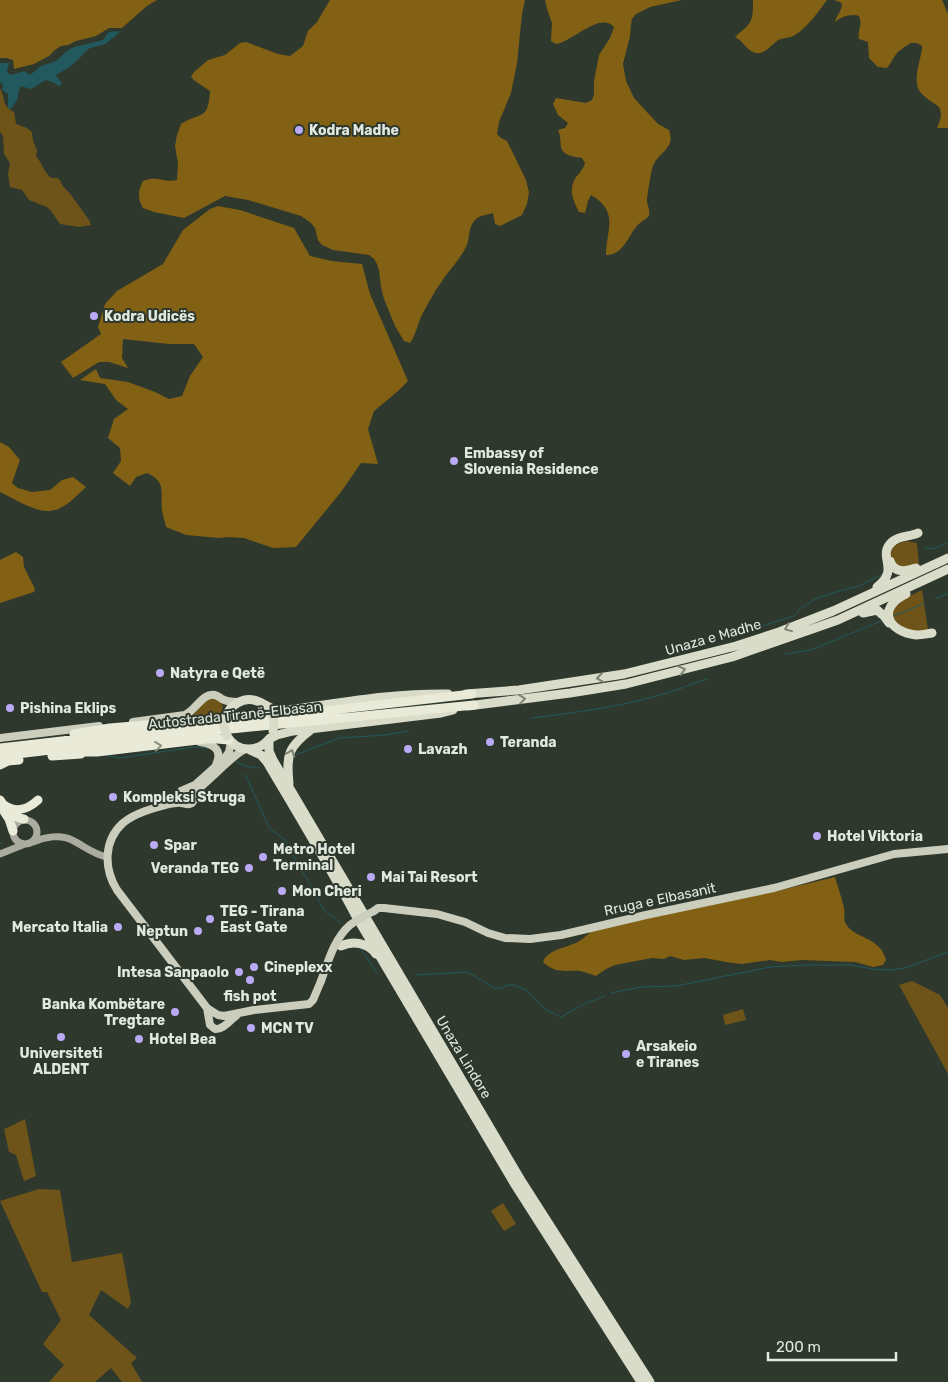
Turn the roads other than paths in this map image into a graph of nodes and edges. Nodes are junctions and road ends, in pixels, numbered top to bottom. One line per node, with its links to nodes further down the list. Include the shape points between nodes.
1 (948, 553): 5 (highway, via 911,570 901,571 893,568 890,550 895,543 919,536 899,538 890,544 886,554 889,571 883,582)
2 (948, 558): 5 (highway, Unaza e Madhe)
3 (948, 569): 6 (highway, Unaza e Madhe)
4 (948, 574): 6 (highway, via 902,596 891,604 888,611 896,628 915,635 932,635 912,636 897,630 877,610)
5 (833, 611): 7 (highway, Unaza e Madhe, one-way to 7, via 736,646 632,673)
6 (838, 620): 10 (highway, Unaza e Madhe, one-way to 6, via 626,684 732,657)
7 (472, 694): 11 (highway, Unaza e Madhe, via 386,696); 18 (highway, Autostrada Tiranë-Elbasan)
8 (222, 699): 9 (main road); 12 (main road); 15 (main road, via 206,696 185,715)
9 (238, 702): 11 (highway, via 252,700); 12 (highway)
10 (474, 705): 13 (highway, Unaza e Madhe, via 441,713); 22 (highway, Autostrada Tiranë-Elbasan, via 220,730)
11 (269, 710): 14 (highway, bridge, via 274,721)
12 (226, 715): 16 (highway, bridge, via 224,725); 18 (highway, via 88,732)
13 (313, 728): 14 (highway, Unaza e Madhe); 26 (highway, one-way to 13, via 287,765 291,749)
14 (270, 737): 20 (highway, via 263,746); 26 (highway, Unaza Lindore, via 271,755)
15 (0, 738)
16 (229, 740): 17 (highway); 20 (highway); 25 (main road, via 229,752)
17 (196, 741): 21 (highway, one-way to 17); 25 (main road, via 209,743 216,749)
18 (13, 747): 19 (highway, Autostrada Tiranë-Elbasan)
19 (0, 748)
20 (248, 750): 28 (main road, via 235,756); 41 (highway, Unaza Lindore, via 261,755 267,762)
21 (97, 752): 22 (highway); 24 (highway, via 11,761)
22 (22, 754): 23 (highway, Autostrada Tiranë-Elbasan)
23 (0, 756)
24 (0, 765)
25 (215, 767): 27 (main road)
26 (290, 786): 48 (highway, Unaza Lindore, via 522,1182)
27 (188, 789): 28 (main road); 29 (main road, via 181,791)
28 (195, 796): 29 (main road, via 187,805)
29 (180, 799): 39 (main road, via 122,824 112,839)
30 (38, 800): 31 (highway, via 22,810)
31 (1, 804): 32 (highway, via 14,816); 34 (highway)
32 (24, 819): 33 (main road); 34 (main road, via 16,824)
33 (36, 825): 35 (main road); 36 (main road, via 37,834)
34 (13, 832): 36 (main road, via 22,844); 38 (main road, via 11,845)
35 (58, 837): 36 (main road); 39 (main road)
36 (30, 843): 38 (main road)
37 (948, 849): 43 (main road, Rruga e Elbasanit, bridge, via 894,854 774,888 561,935 522,940 488,933 437,914 376,909 341,936 309,1004)
38 (2, 854)
39 (107, 857): 42 (main road, via 110,878 117,890)
40 (341, 946): 41 (highway, via 350,943 367,946 374,951 400,995)
41 (409, 1004): 47 (highway, Unaza Lindore, via 514,1183)
42 (207, 1008): 44 (main road); 45 (main road)
43 (238, 1014): 44 (main road); 46 (main road)
44 (219, 1016): 45 (main road); 46 (main road)
45 (210, 1020): 46 (main road, via 214,1029)
46 (224, 1025)
47 (641, 1382)
48 (650, 1382)

